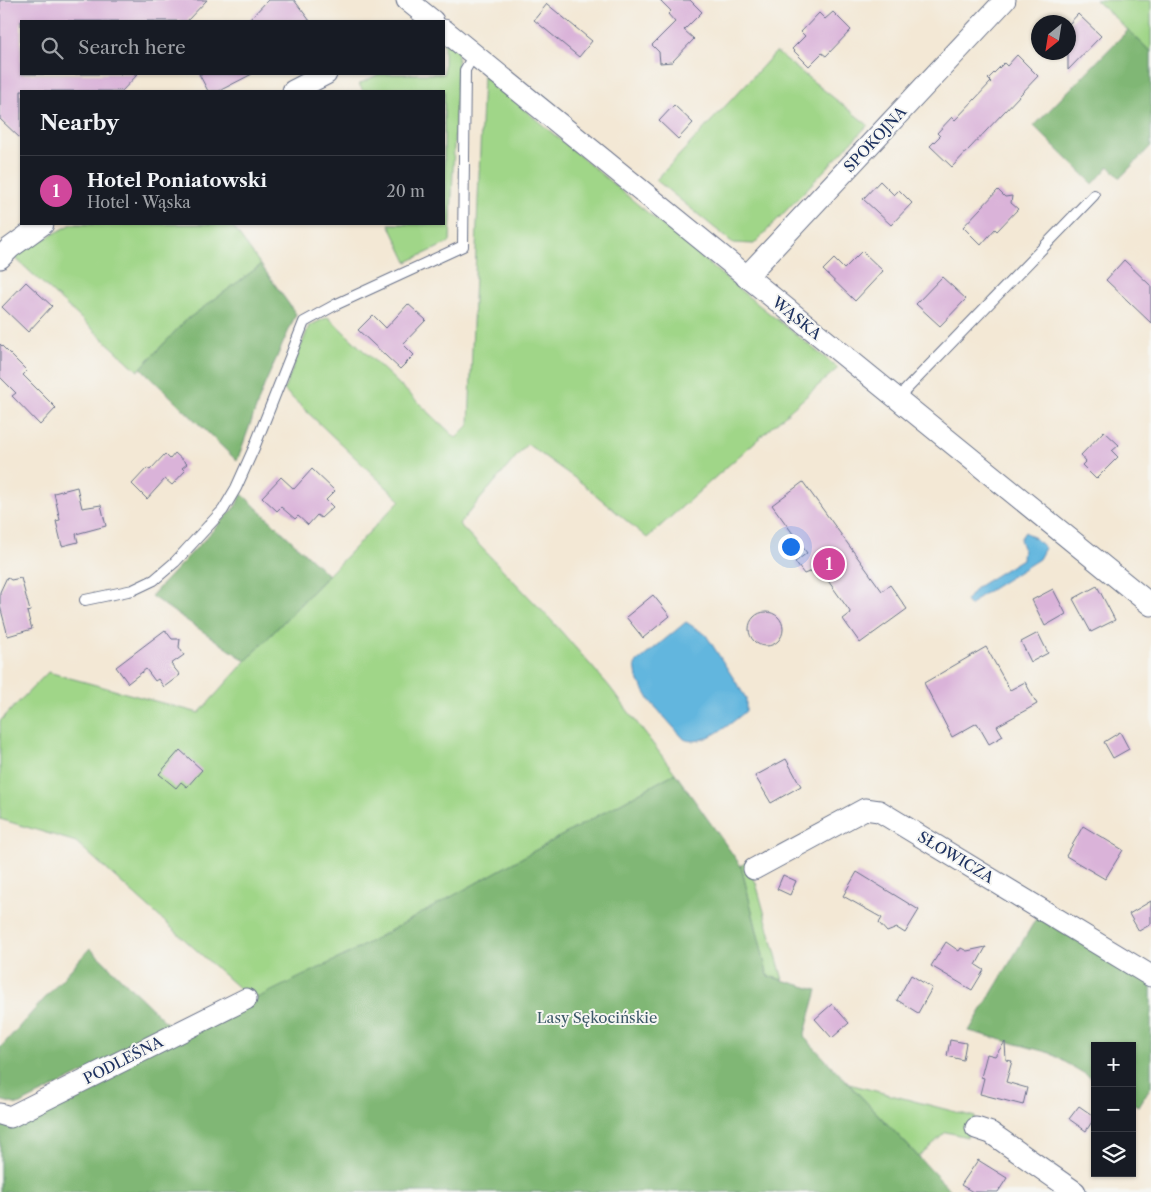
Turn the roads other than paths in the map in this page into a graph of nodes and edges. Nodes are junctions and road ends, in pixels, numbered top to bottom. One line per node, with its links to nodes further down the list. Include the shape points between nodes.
1 (408, 0): 3 (street)
2 (995, 3): 11 (street, SPOKOJNA)
3 (424, 19)
4 (445, 31): 5 (street, WĄSKA)
5 (474, 55): 11 (street, WĄSKA); 13 (lane, via 465,70 463,246 304,322 254,448 223,510 154,580 133,590)
6 (324, 75): 7 (street)
7 (295, 90)
8 (1094, 195): 12 (lane)
9 (42, 225): 10 (street)
10 (0, 258)
11 (746, 277): 12 (street, WĄSKA)
12 (897, 399): 14 (street, WĄSKA)
13 (86, 600)
14 (1151, 605)
15 (754, 869): 16 (street, SŁOWICZA, via 865,809 879,811)
16 (1151, 976)
17 (246, 999): 18 (street, PODLEŚNA, via 10,1117)
18 (0, 1114)
19 (976, 1128): 20 (street, via 991,1133)
20 (1075, 1192)

